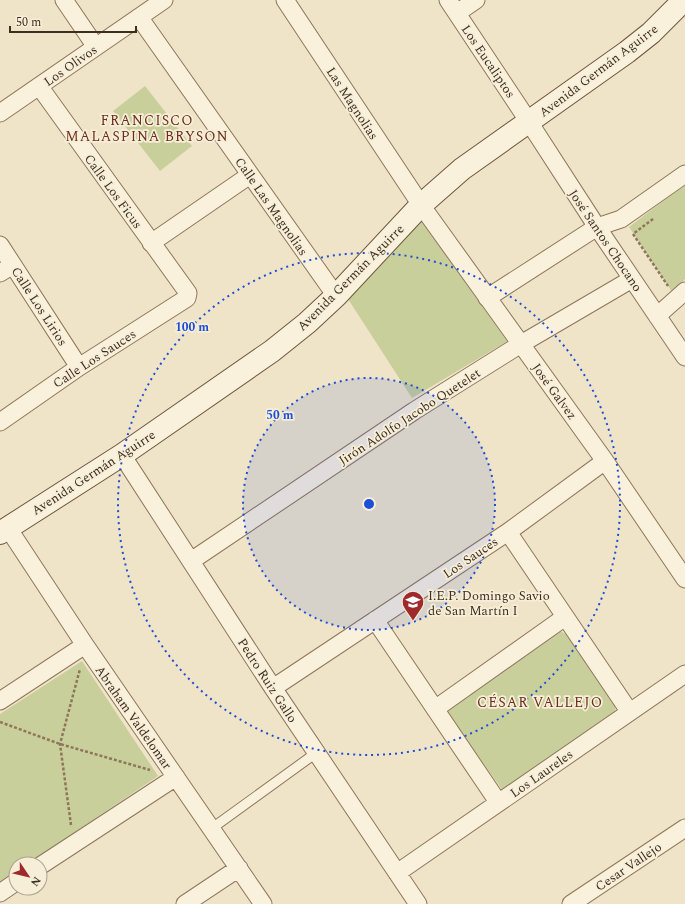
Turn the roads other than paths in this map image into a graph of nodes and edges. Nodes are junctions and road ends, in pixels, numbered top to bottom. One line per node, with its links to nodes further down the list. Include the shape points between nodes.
1 (64, 0): 8 (street)
2 (164, 0): 7 (street, Los Olivos)
3 (286, 0): 14 (street, Las Magnolias)
4 (476, 0): 6 (street)
5 (684, 0): 11 (street, Avenida Germán Aguirre, via 651,33 627,52)
6 (453, 7): 11 (street, Los Eucaliptos)
7 (139, 17): 8 (street, Los Olivos); 13 (street, Calle Las Magnolias)
8 (96, 47): 9 (street, Los Olivos)
9 (39, 86): 10 (street, Los Olivos); 16 (street, Calle Los Ficus)
10 (0, 113)
11 (529, 122): 14 (street, Avenida Germán Aguirre, via 462,169); 15 (street, José Santos Chocano)
12 (685, 174): 15 (street, via 621,219)
13 (250, 175): 16 (street); 22 (street, Calle Las Magnolias)
14 (421, 205): 22 (street, Avenida Germán Aguirre); 23 (street, José Galvez)
15 (597, 227): 19 (street, José Santos Chocano); 23 (street)
16 (151, 243): 21 (street, Calle Los Ficus)
17 (0, 246): 18 (street, Calle Los Lirios)
18 (6, 269): 27 (street, Calle Los Lirios)
19 (632, 279): 24 (street, José Santos Chocano); 25 (street, Jirón Adolfo Jacobo Quetelet)
20 (677, 290): 24 (street)
21 (188, 296): 27 (street, Calle Los Sauces)
22 (336, 296): 29 (street, Avenida Germán Aguirre, via 272,351)
23 (487, 298): 25 (street, José Galvez)
24 (657, 316): 26 (street, José Santos Chocano)
25 (521, 344): 30 (street, José Galvez); 33 (street, Jirón Adolfo Jacobo Quetelet, via 414,411)
26 (685, 357)
27 (80, 367): 28 (street, Calle Los Sauces)
28 (0, 422)
29 (122, 455): 31 (street, Avenida Germán Aguirre); 33 (street, Pedro Ruiz Gallo)
30 (605, 462): 32 (street, Los Sauces); 34 (street, José Galvez)
31 (4, 531): 37 (street, Abraham Valdelomar)
32 (508, 532): 35 (street); 36 (street, Los Sauces)
33 (191, 561): 39 (street, Pedro Ruiz Gallo)
34 (685, 579)
35 (566, 617): 41 (street); 42 (street)
36 (376, 620): 39 (street, Los Sauces); 41 (street)
37 (85, 646): 40 (street); 44 (street, Abraham Valdelomar)
38 (685, 674): 42 (street, Los Laureles)
39 (273, 688): 43 (street, Pedro Ruiz Gallo)
40 (0, 701)
41 (435, 708): 45 (street)
42 (629, 711): 45 (street, Los Laureles)
43 (316, 753): 46 (lane); 50 (street, Pedro Ruiz Gallo)
44 (176, 777): 46 (street, Abraham Valdelomar); 48 (street)
45 (498, 802): 50 (street, Los Laureles)
46 (212, 829): 49 (street, Abraham Valdelomar)
47 (684, 832): 54 (street, Cesar Vallejo)
48 (48, 861)
49 (239, 868): 51 (street); 52 (street, Abraham Valdelomar)
50 (397, 873): 53 (street, Pedro Ruiz Gallo)
51 (185, 904)
52 (264, 904)
53 (418, 904)
54 (571, 904)

